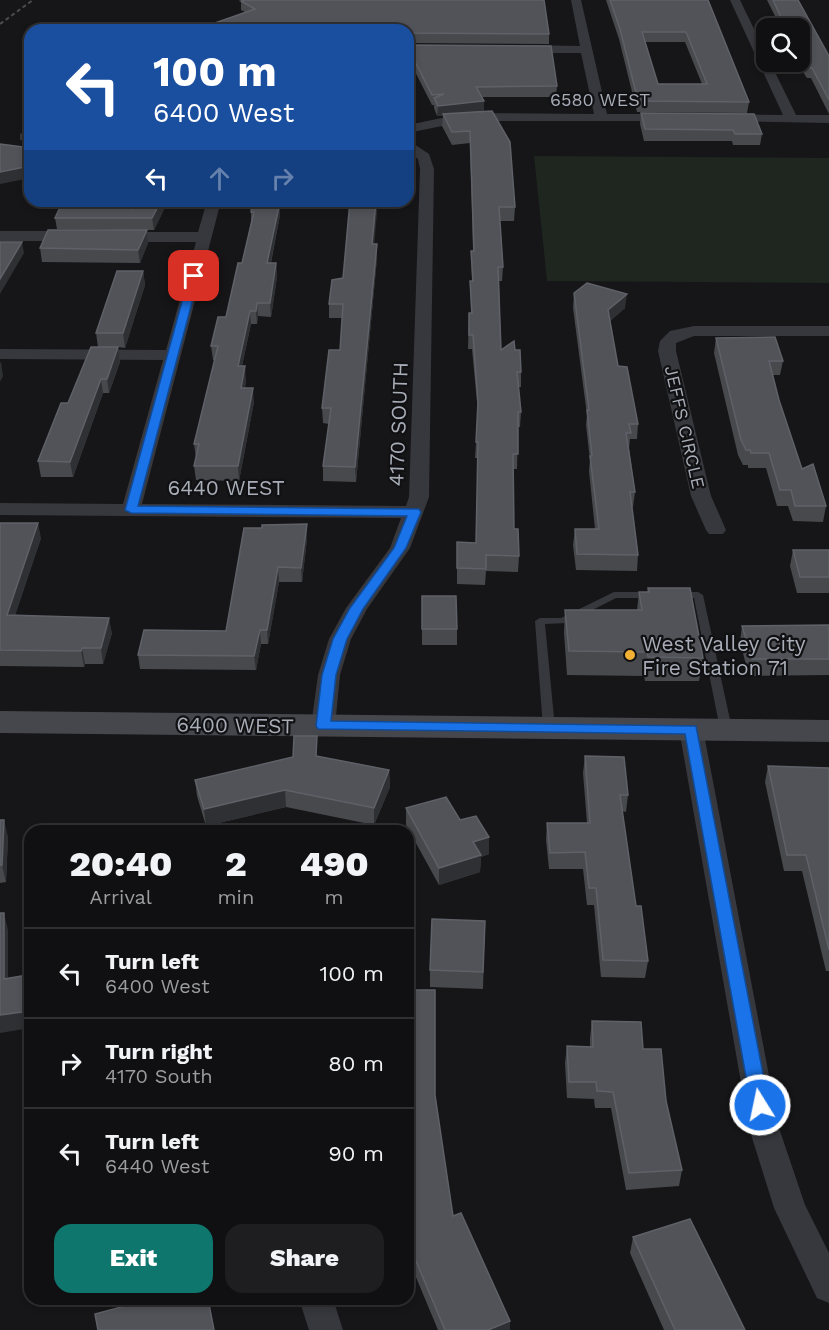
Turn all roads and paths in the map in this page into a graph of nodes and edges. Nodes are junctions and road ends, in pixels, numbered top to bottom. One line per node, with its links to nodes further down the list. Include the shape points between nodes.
1 (576, 0): 4 (street)
2 (735, 0): 8 (street)
3 (513, 49): 4 (street)
4 (587, 50): 5 (street)
5 (601, 117): 6 (street, 6580 WEST); 10 (street, 6580 WEST, via 466,117)
6 (684, 118)
7 (708, 118): 8 (street)
8 (791, 118): 9 (street)
9 (829, 119)
10 (414, 127)
11 (414, 149): 20 (street, 4170 SOUTH, via 424,158 427,169 421,483)
12 (212, 207): 14 (street)
13 (0, 236): 14 (street)
14 (204, 237): 17 (street)
15 (829, 331): 21 (street, JEFFS CIRCLE, via 694,331 668,341 667,351 701,496)
16 (0, 354): 17 (street)
17 (173, 355): 19 (street)
18 (0, 509): 19 (street, 6440 WEST)
19 (131, 510): 20 (street, 6440 WEST)
20 (415, 512): 23 (street, 4170 SOUTH, via 400,548 340,639 329,675)
21 (716, 530)
22 (0, 722): 23 (street, 6400 WEST)
23 (323, 726): 24 (street, 6400 WEST)
24 (549, 728): 25 (street, 6400 WEST); 26 (lane, via 540,621 562,621 614,595 687,595 698,596)
25 (691, 729): 26 (street, 6400 WEST); 28 (street, via 764,1128 790,1208)
26 (726, 729): 27 (street, 6400 WEST)
27 (829, 731)
28 (829, 1287)
29 (318, 1305): 30 (street)
30 (326, 1330)

